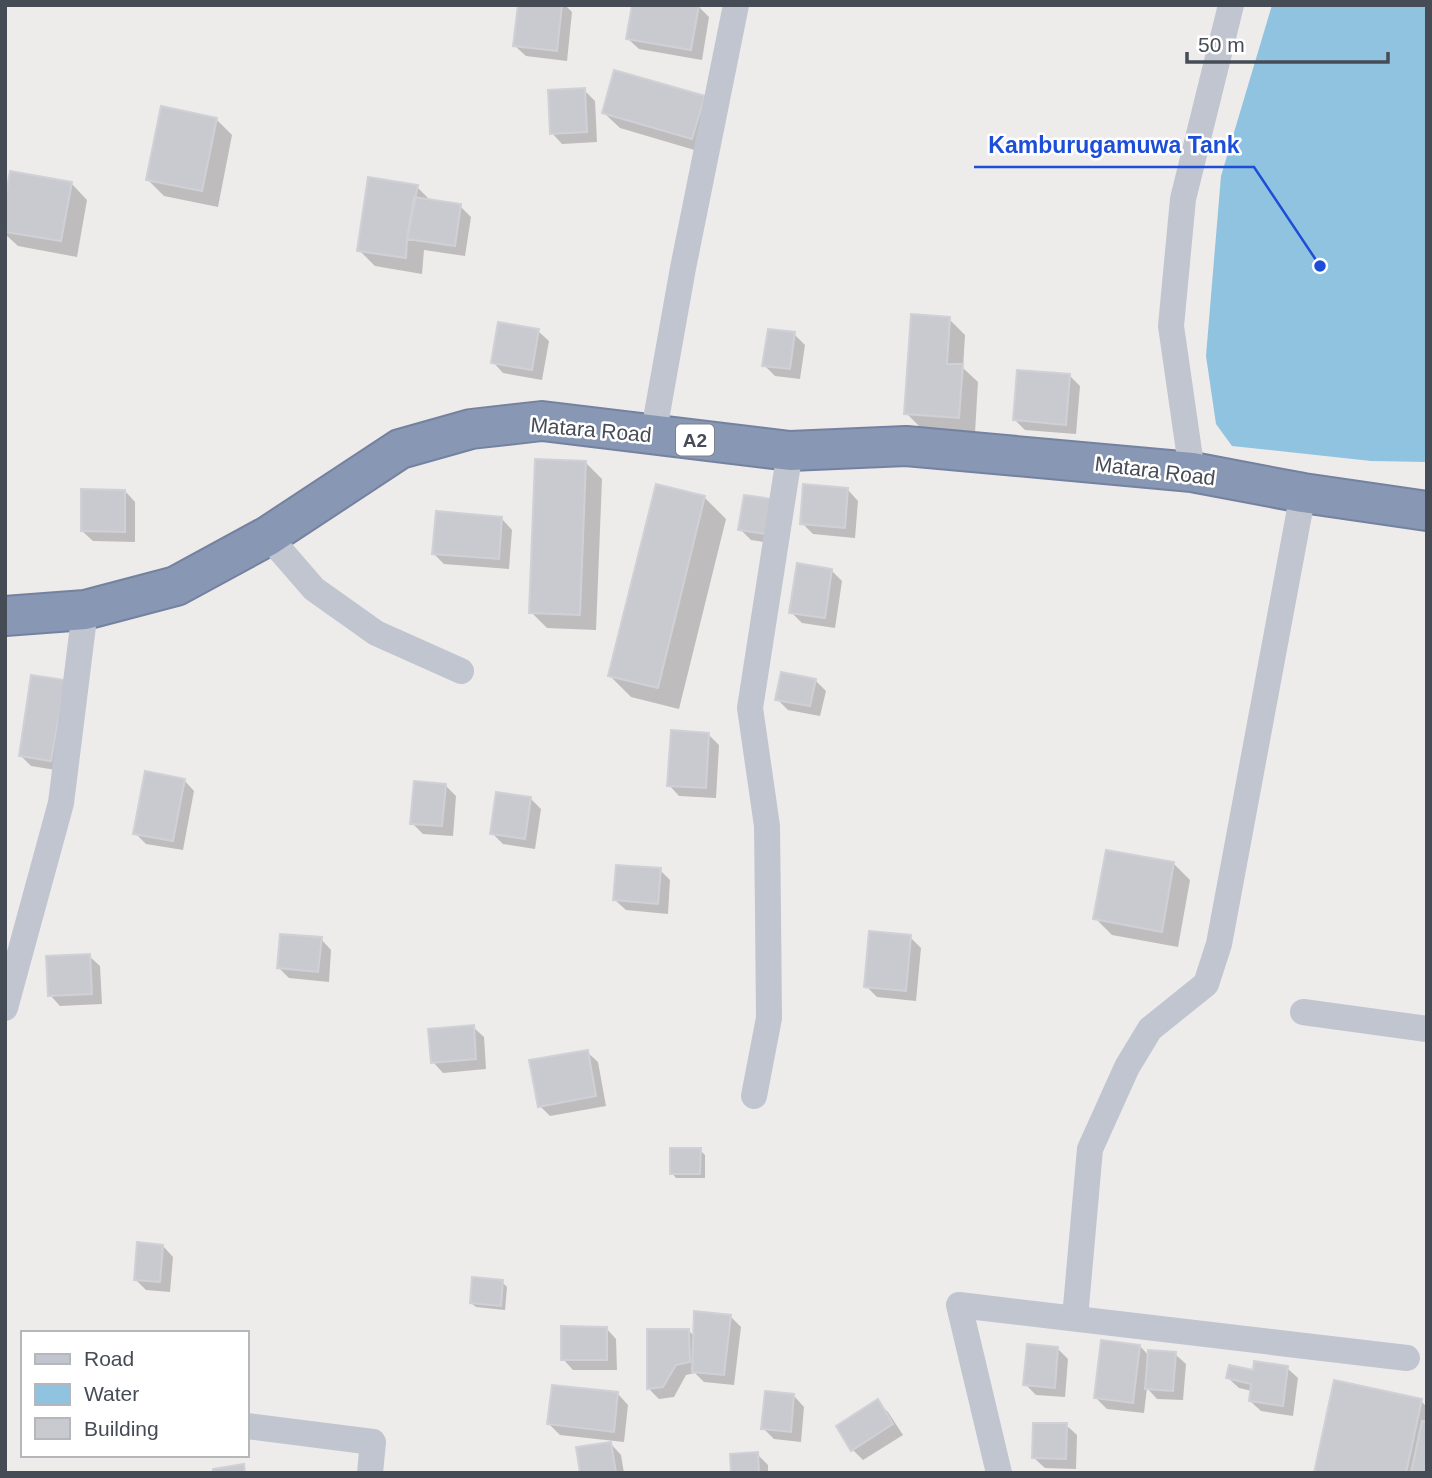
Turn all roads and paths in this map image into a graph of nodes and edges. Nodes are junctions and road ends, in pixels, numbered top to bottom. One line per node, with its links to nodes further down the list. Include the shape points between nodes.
1 (736, 5): 3 (street)
2 (1231, 5): 5 (street, via 1183,199 1172,313)
3 (653, 436): 4 (highway, Matara Road / A2); 8 (highway, Matara Road / A2, via 542,421 471,429 400,449)
4 (790, 451): 5 (highway, Matara Road / A2, via 906,446); 15 (street, via 750,708 767,826 769,1018)
5 (1192, 472): 6 (highway, Matara Road / A2)
6 (1303, 494): 7 (highway, Matara Road / A2); 16 (street, via 1219,944 1206,984 1150,1029 1127,1067 1090,1149)
7 (1427, 512)
8 (268, 536): 9 (highway, Matara Road / A2, via 176,586); 11 (street, via 314,589 376,634)
9 (85, 610): 10 (highway, Matara Road / A2); 12 (street, via 61,803)
10 (5, 616)
11 (461, 671)
12 (5, 1008)
13 (1303, 1012): 14 (street)
14 (1427, 1029)
15 (754, 1096)
16 (1075, 1318): 17 (street); 20 (street, via 959,1305)
17 (1407, 1358)
18 (248, 1426): 19 (street, via 373,1442)
19 (370, 1473)
20 (999, 1473)

